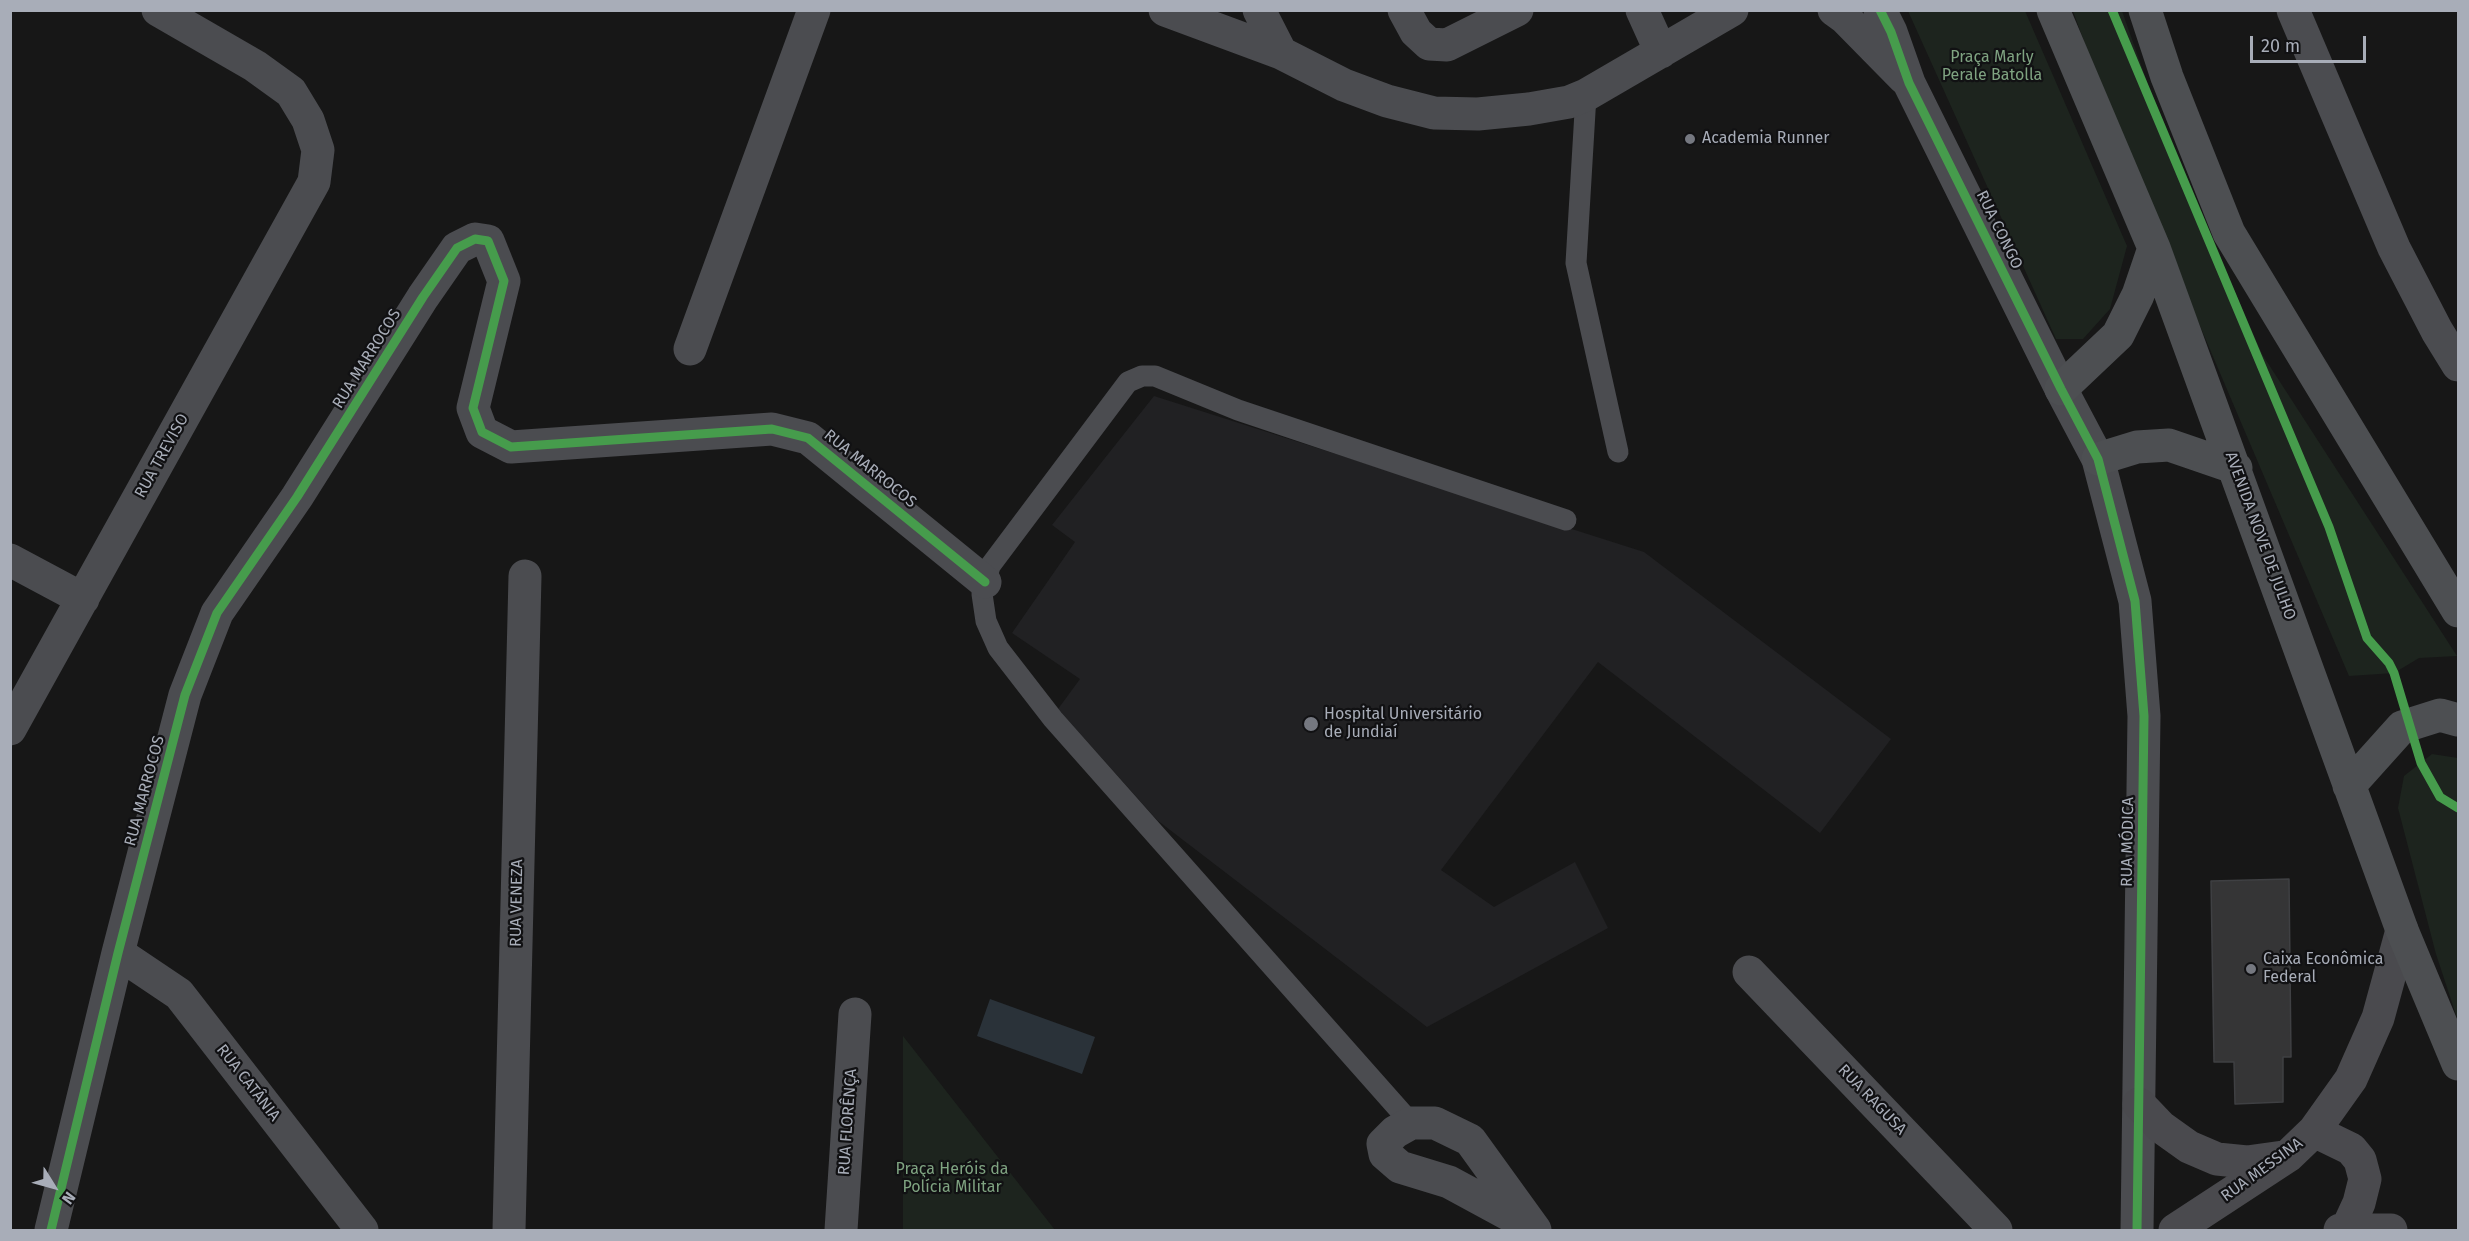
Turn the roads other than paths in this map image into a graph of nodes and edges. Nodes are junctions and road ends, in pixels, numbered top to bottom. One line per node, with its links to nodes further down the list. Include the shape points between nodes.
1 (158, 10): 30 (street, RUA TREVISO, via 255,66 291,92 308,120 318,150 314,182)
2 (814, 10): 19 (street)
3 (1165, 10): 15 (street)
4 (1259, 10): 15 (street)
5 (1404, 10): 6 (street, via 1416,32 1429,44 1447,45)
6 (1517, 10)
7 (1642, 10): 14 (street)
8 (1834, 10): 16 (street)
9 (1880, 10): 16 (street, RUA CONGO)
10 (2053, 10): 18 (main road, AVENIDA NOVE DE JULHO)
11 (2145, 10): 29 (main road, via 2167,77 2229,233)
12 (2295, 11): 20 (street, via 2394,248)
13 (1721, 15): 14 (street)
14 (1661, 52): 17 (street)
15 (1281, 53): 17 (street, via 1344,85 1434,113 1529,110)
16 (1909, 83): 21 (street, RUA CONGO)
17 (1586, 95): 22 (lane, via 1576,263)
18 (2154, 248): 21 (main road, via 2138,295 2118,335); 24 (main road, AVENIDA NOVE DE JULHO)
19 (690, 349)
20 (2458, 365)
21 (2061, 389): 23 (street, RUA CONGO)
22 (1618, 452)
23 (2098, 459): 24 (main road, via 2137,447 2169,445); 39 (street, RUA MÓDICA, via 2135,601 2144,716)
24 (2236, 468): 33 (main road, AVENIDA NOVE DE JULHO)
25 (1566, 520): 28 (lane, via 1238,410 1155,376 1142,376 1128,382 990,566)
26 (10, 560): 30 (street)
27 (525, 576): 46 (street, RUA VENEZA)
28 (985, 582): 35 (street, RUA MARROCOS, via 808,438 772,429 511,447 482,432 472,408 504,280 488,241 475,239 457,248 423,297 297,497 217,613 185,695); 40 (lane, via 982,594 986,621 998,648 1053,719)
29 (2453, 596)
30 (82, 599): 32 (street, RUA TREVISO)
31 (2458, 720): 33 (main road, via 2440,715 2402,727)
32 (10, 729)
33 (2349, 786): 34 (main road, AVENIDA NOVE DE JULHO)
34 (2402, 930): 38 (main road, AVENIDA NOVE DE JULHO); 41 (main road, RUA MESSINA, via 2378,1018 2351,1079)
35 (118, 953): 44 (street, RUA MARROCOS); 45 (street, RUA CATÂNIA, via 179,994)
36 (1749, 972): 48 (street, RUA RAGUSA)
37 (855, 1014): 47 (street, RUA FLORÊNÇA)
38 (2458, 1064)
39 (2139, 1104): 42 (main road, via 2161,1127 2189,1147 2217,1160 2247,1162); 49 (street, RUA MÓDICA)
40 (1411, 1123): 43 (street, via 1435,1123 1470,1140); 43 (street, via 1383,1144 1391,1160 1400,1167 1470,1192)
41 (2314, 1131): 42 (main road, RUA MESSINA); 51 (main road, via 2351,1149 2360,1160 2365,1179 2359,1203)
42 (2288, 1156): 50 (main road, RUA MESSINA)
43 (1534, 1229)
44 (51, 1230)
45 (362, 1230)
46 (509, 1230)
47 (841, 1230)
48 (1994, 1230)
49 (2137, 1230)
50 (2175, 1230)
51 (2344, 1230): 52 (main road)
52 (2391, 1230)

